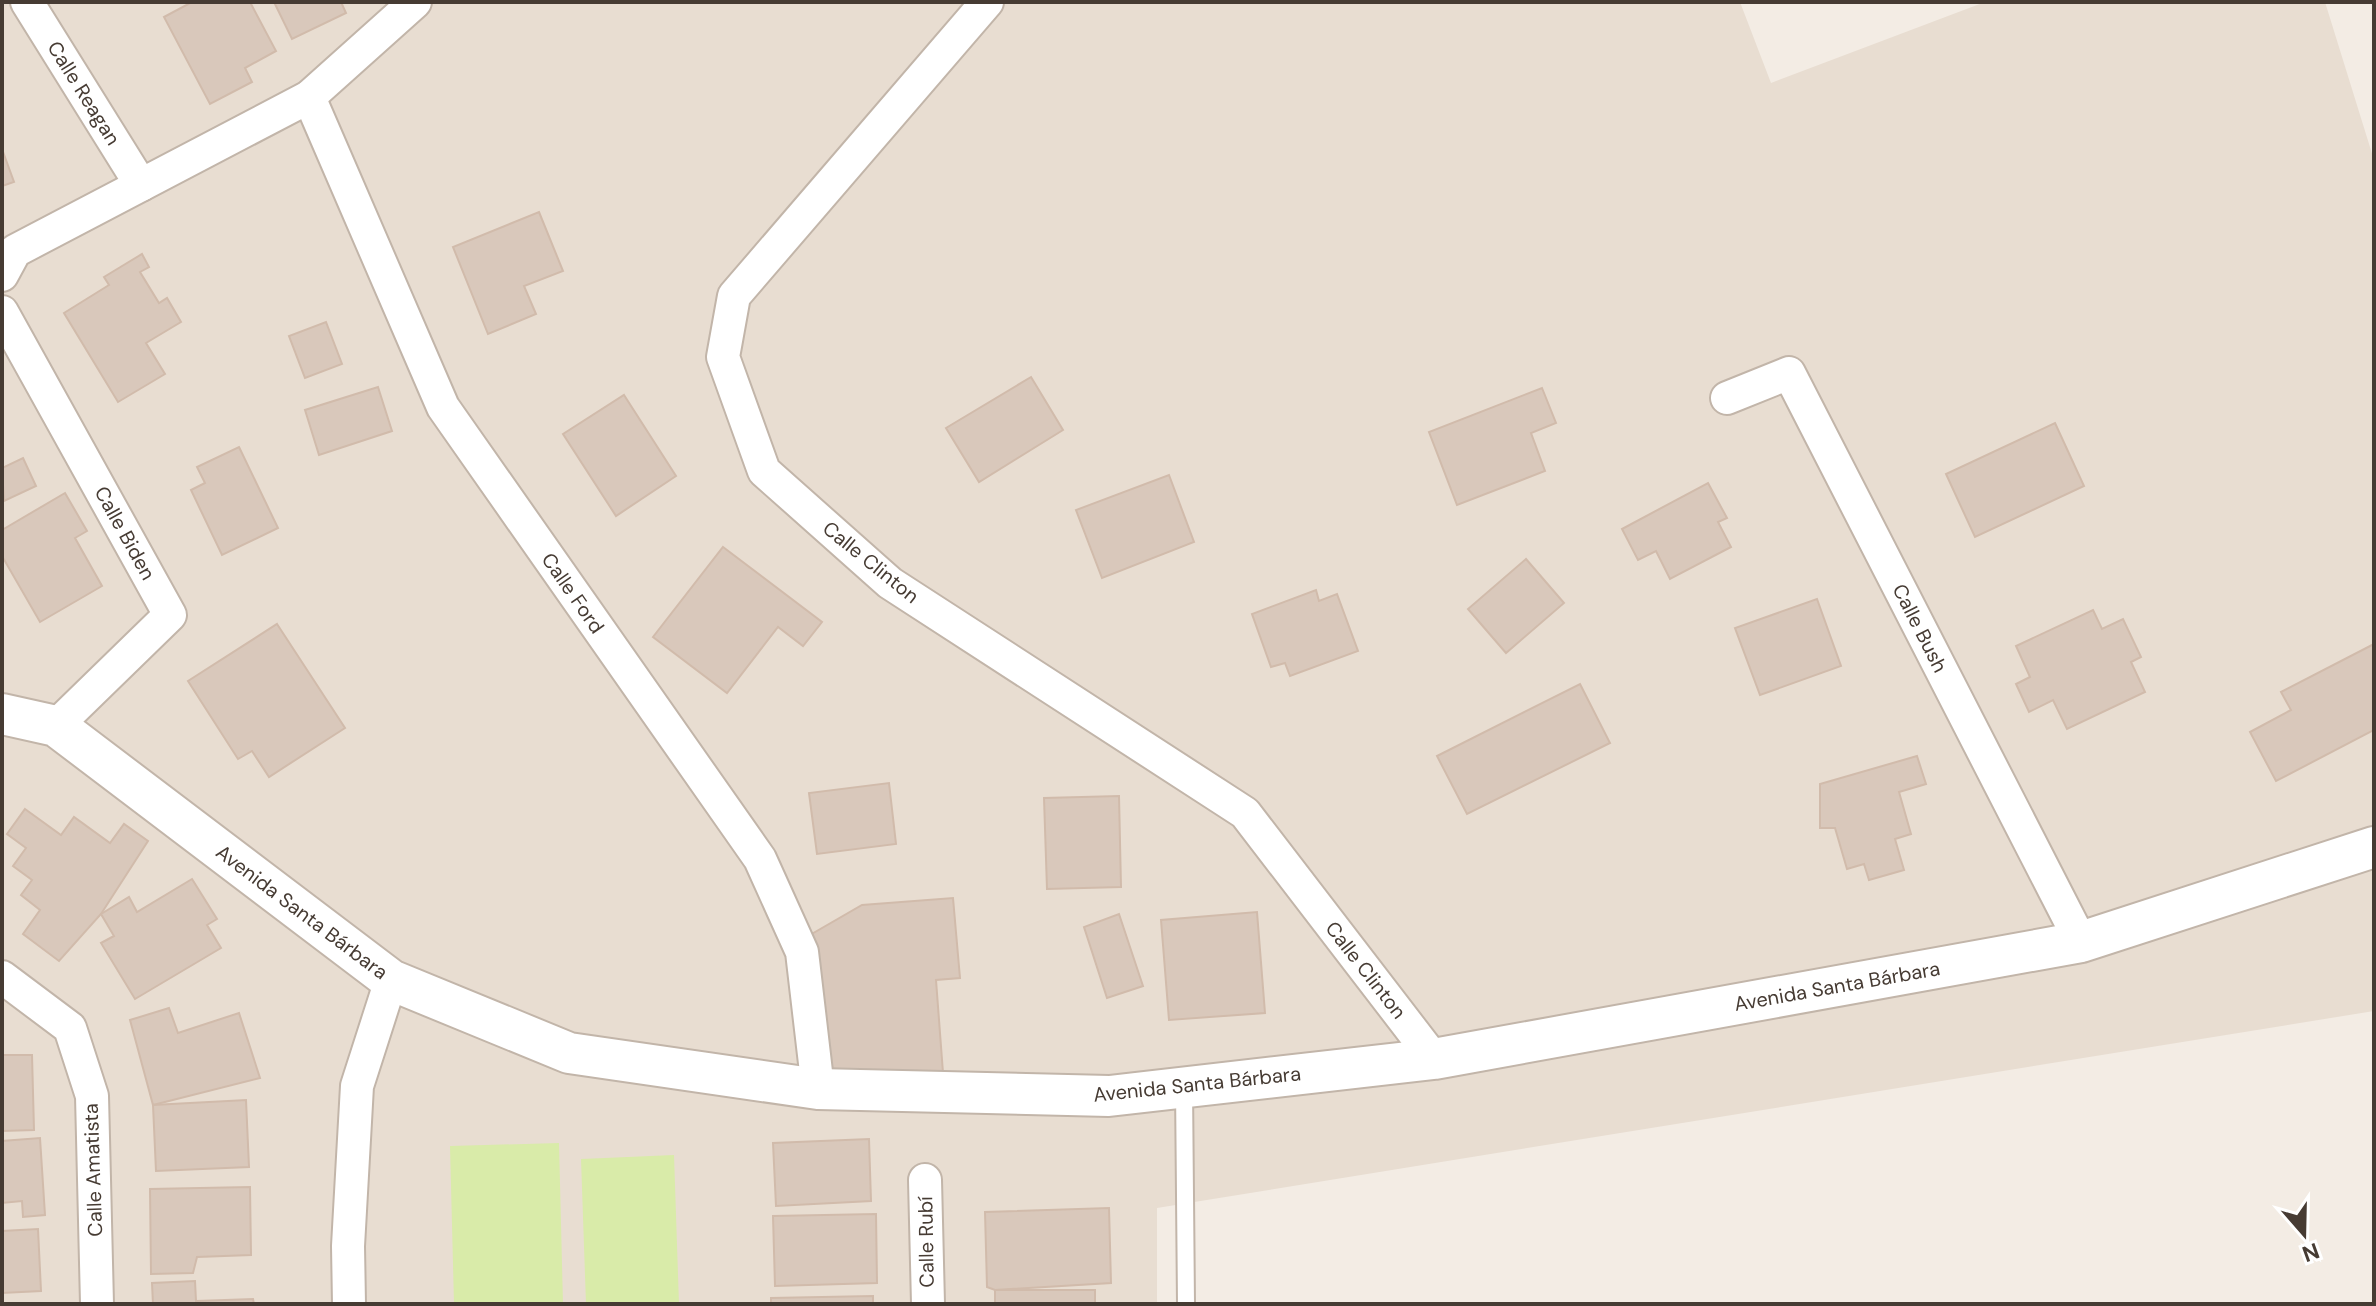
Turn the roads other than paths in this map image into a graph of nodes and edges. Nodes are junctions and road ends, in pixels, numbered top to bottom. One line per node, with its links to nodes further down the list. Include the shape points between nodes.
1 (27, 2): 5 (street, Calle Reagan)
2 (415, 2): 4 (street)
3 (987, 2): 15 (street, Calle Clinton, via 734,296 723,357 764,471 890,583 1245,813)
4 (309, 97): 5 (street); 17 (street, Calle Ford, via 443,407 760,859 802,952)
5 (141, 185): 6 (street, via 15,251)
6 (2, 275)
7 (2, 312): 10 (street, Calle Biden, via 170,615)
8 (1727, 398): 12 (street, Calle Bush, via 1789,373)
9 (2, 714): 10 (street, Avenida Santa Bárbara)
10 (56, 726): 14 (street, Avenida Santa Bárbara)
11 (2374, 847): 12 (street, Avenida Santa Bárbara)
12 (2081, 942): 15 (street, Avenida Santa Bárbara)
13 (2, 977): 19 (street, Calle Amatista, via 70,1028 92,1096)
14 (391, 980): 17 (street, Avenida Santa Bárbara, via 569,1053); 20 (street, via 357,1086)
15 (1434, 1059): 16 (street, Avenida Santa Bárbara)
16 (1184, 1087): 17 (street, Avenida Santa Bárbara, via 1109,1096); 22 (lane)
17 (818, 1089)
18 (925, 1180): 21 (street, Calle Rubí)
19 (97, 1304)
20 (349, 1304)
21 (928, 1304)
22 (1186, 1304)

